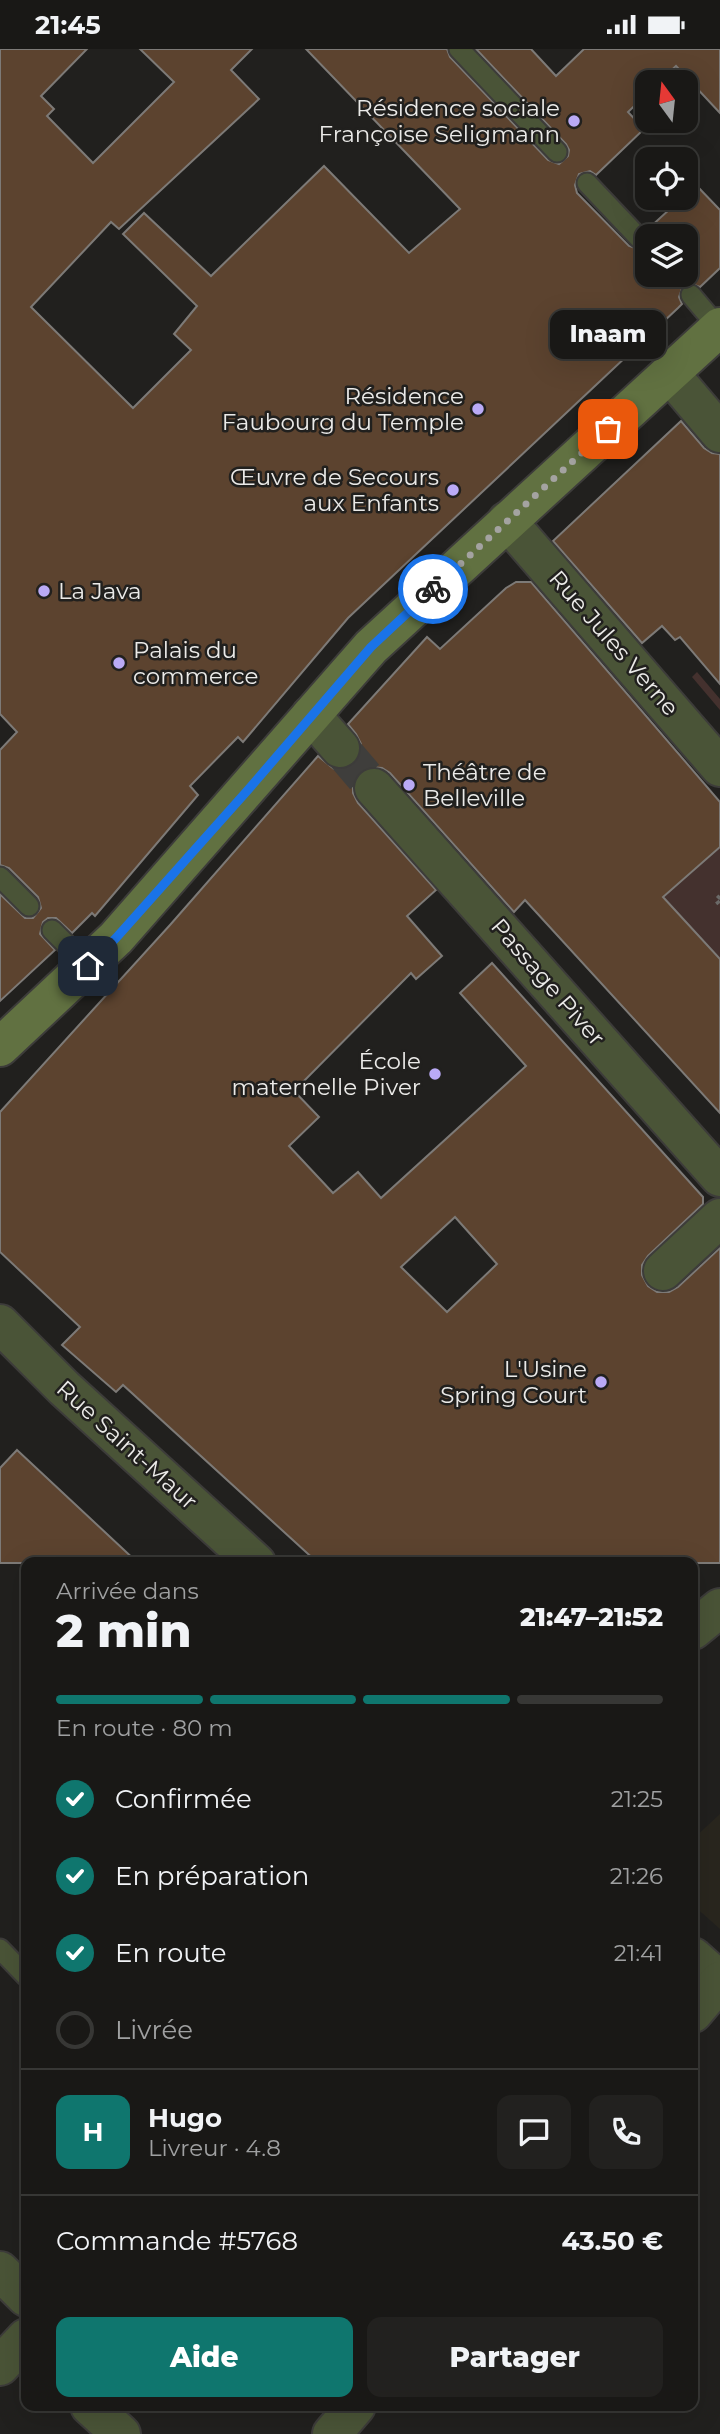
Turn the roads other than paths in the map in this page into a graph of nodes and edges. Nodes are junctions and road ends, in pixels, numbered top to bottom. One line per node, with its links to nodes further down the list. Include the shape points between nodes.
1 (459, 49): 2 (lane)
2 (557, 152)
3 (587, 183): 4 (lane)
4 (635, 234)
5 (691, 295): 6 (lane)
6 (720, 327): 7 (street)
7 (670, 374): 8 (street); 9 (street)
8 (720, 433)
9 (507, 521): 10 (street, via 371,647); 12 (street, Rue Jules Verne)
10 (311, 715): 11 (street); 17 (street)
11 (340, 748)
12 (720, 767)
13 (374, 788): 19 (street, Passage Piver)
14 (0, 877): 15 (lane)
15 (29, 906)
16 (52, 930): 17 (lane)
17 (88, 966): 18 (street)
18 (0, 1047)
19 (720, 1177)
20 (720, 1218): 21 (street)
21 (663, 1271)
22 (0, 1324): 23 (street, Rue Saint-Maur)
23 (249, 1557)
24 (720, 1608): 25 (street)
25 (698, 1626)
26 (0, 1949): 28 (lane)
27 (698, 1961): 29 (street)
28 (21, 1971)
29 (720, 1981): 30 (street)
30 (698, 2007)
31 (0, 2271): 32 (street)
32 (21, 2292)
33 (96, 2411): 35 (street)
34 (352, 2411): 36 (street)
35 (121, 2434)
36 (332, 2434)

